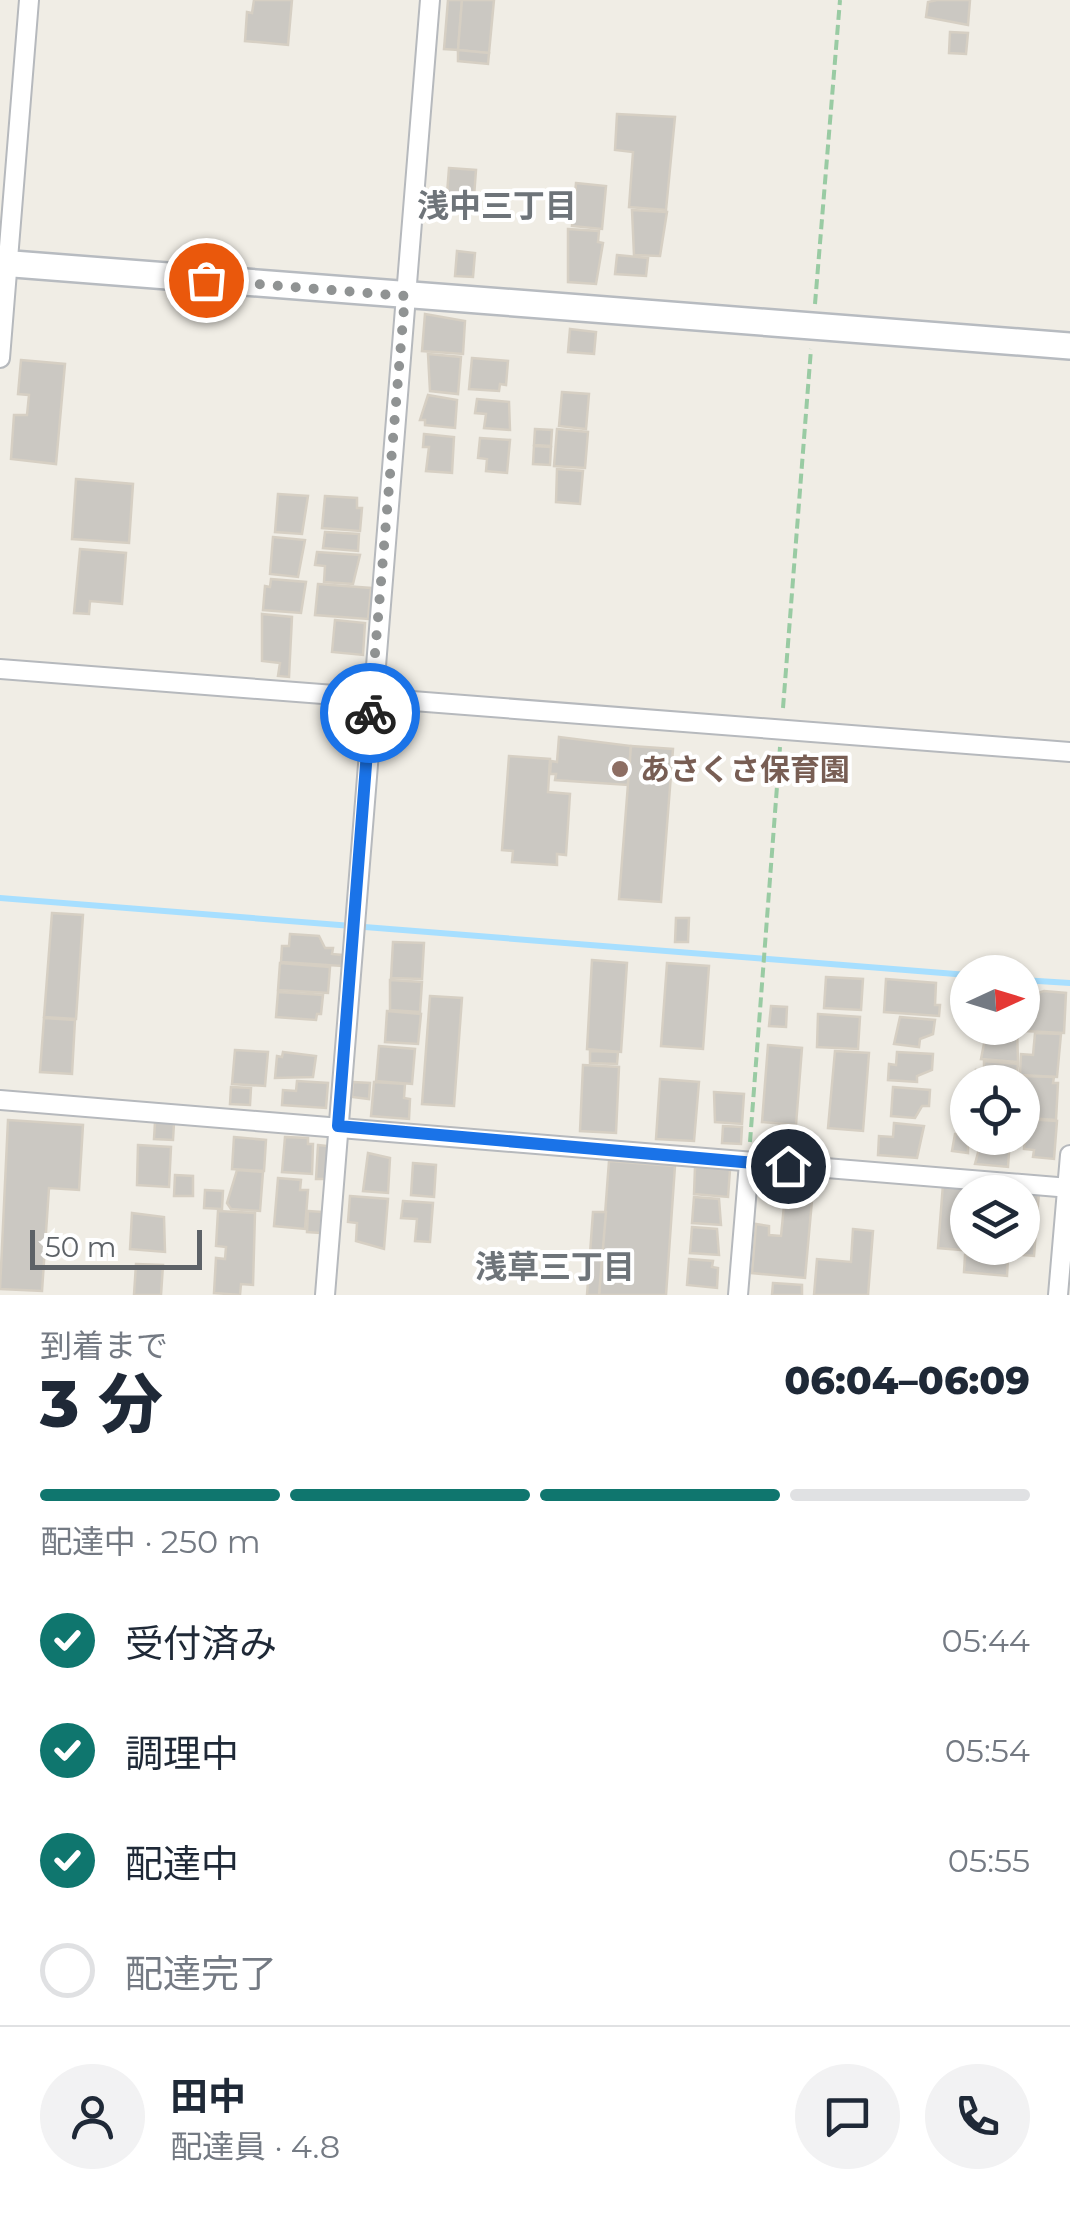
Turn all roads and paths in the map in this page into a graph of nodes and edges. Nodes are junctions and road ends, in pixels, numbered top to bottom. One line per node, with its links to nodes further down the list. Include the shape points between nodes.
1 (28, 0): 4 (street)
2 (430, 0): 5 (street)
3 (840, 0): 6 (path)
4 (4, 263): 5 (street); 8 (street)
5 (405, 296): 6 (street); 10 (street)
6 (813, 326): 7 (street); 11 (path)
7 (1070, 346)
8 (0, 358)
9 (0, 669): 10 (street)
10 (371, 696): 11 (street); 14 (street)
11 (782, 732): 12 (street); 16 (path)
12 (1070, 752)
13 (0, 1100): 14 (street)
14 (338, 1126): 16 (street); 18 (street)
15 (1070, 1155): 17 (street)
16 (748, 1163): 17 (street); 19 (street)
17 (1069, 1188): 20 (street)
18 (326, 1295)
19 (738, 1295)
20 (1058, 1295)

